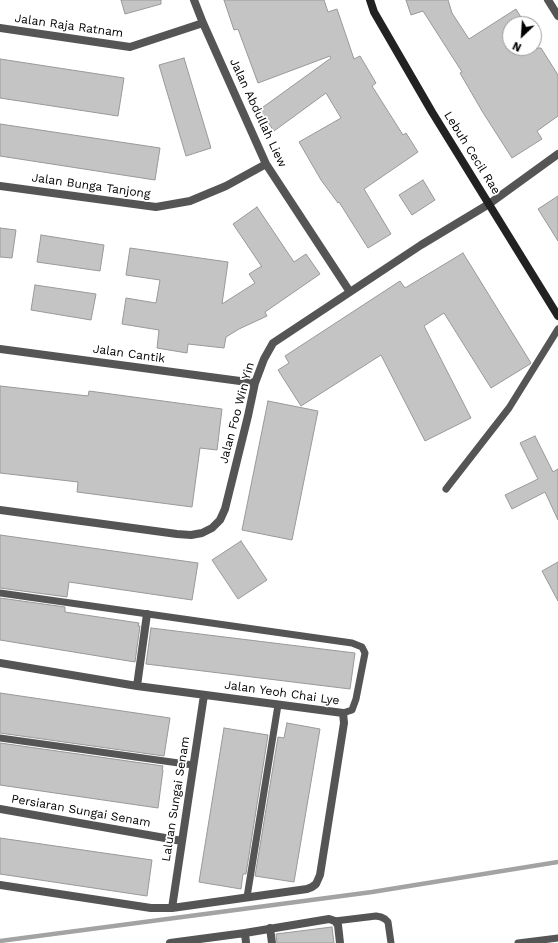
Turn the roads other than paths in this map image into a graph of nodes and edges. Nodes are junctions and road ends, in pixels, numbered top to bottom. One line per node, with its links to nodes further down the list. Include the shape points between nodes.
1 (194, 0): 5 (street, Jalan Abdullah Liew)
2 (370, 0): 10 (street, Lebuh Cecil Rae, via 374,12 432,112)
3 (548, 0): 4 (street)
4 (558, 16)
5 (203, 23): 6 (street, Jalan Raja Ratnam, via 130,47); 8 (street, Jalan Abdullah Liew)
6 (0, 28)
7 (558, 154): 10 (street, Jalan Foo Win Yin)
8 (266, 164): 9 (street, Jalan Bunga Tanjong, via 226,186 190,201 156,207); 11 (street, Jalan Abdullah Liew)
9 (0, 186)
10 (489, 204): 11 (street, Jalan Foo Win Yin); 12 (street, Lebuh Cecil Rae)
11 (350, 292): 15 (street, Jalan Foo Win Yin, via 273,343)
12 (558, 316)
13 (558, 329): 16 (lane, via 509,408)
14 (0, 349): 15 (street, Jalan Cantik)
15 (255, 383): 17 (street, Jalan Foo Win Yin, via 226,509 220,520 202,533 178,534)
16 (446, 489)
17 (0, 510)
18 (0, 593): 19 (lane)
19 (147, 614): 21 (street); 24 (lane, via 352,643 362,647 365,653 356,699 352,710)
20 (0, 663): 21 (street, Jalan Yeoh Chai Lye)
21 (137, 686): 22 (street, Jalan Yeoh Chai Lye)
22 (204, 695): 23 (street, Jalan Yeoh Chai Lye); 26 (street, Laluan Sungai Senam)
23 (278, 705): 24 (street, Jalan Yeoh Chai Lye); 30 (lane)
24 (343, 713): 30 (street, Jalan Yeoh Chai Lye, via 344,723 320,875 316,884 307,889)
25 (0, 738): 26 (lane)
26 (193, 765): 28 (street, Laluan Sungai Senam)
27 (0, 809): 28 (street, Persiaran Sungai Senam)
28 (182, 841): 31 (street, Laluan Sungai Senam)
29 (0, 885): 31 (street, via 151,908)
30 (247, 897): 31 (street)
31 (172, 908)
32 (335, 921): 33 (street, via 329,919); 39 (street); 40 (lane, via 381,917 388,922)
33 (270, 928): 34 (street); 38 (street)
34 (245, 933): 36 (street); 37 (street)
35 (558, 938): 41 (lane)
36 (170, 943)
37 (246, 943)
38 (272, 943)
39 (340, 943)
40 (391, 943)
41 (518, 943)

